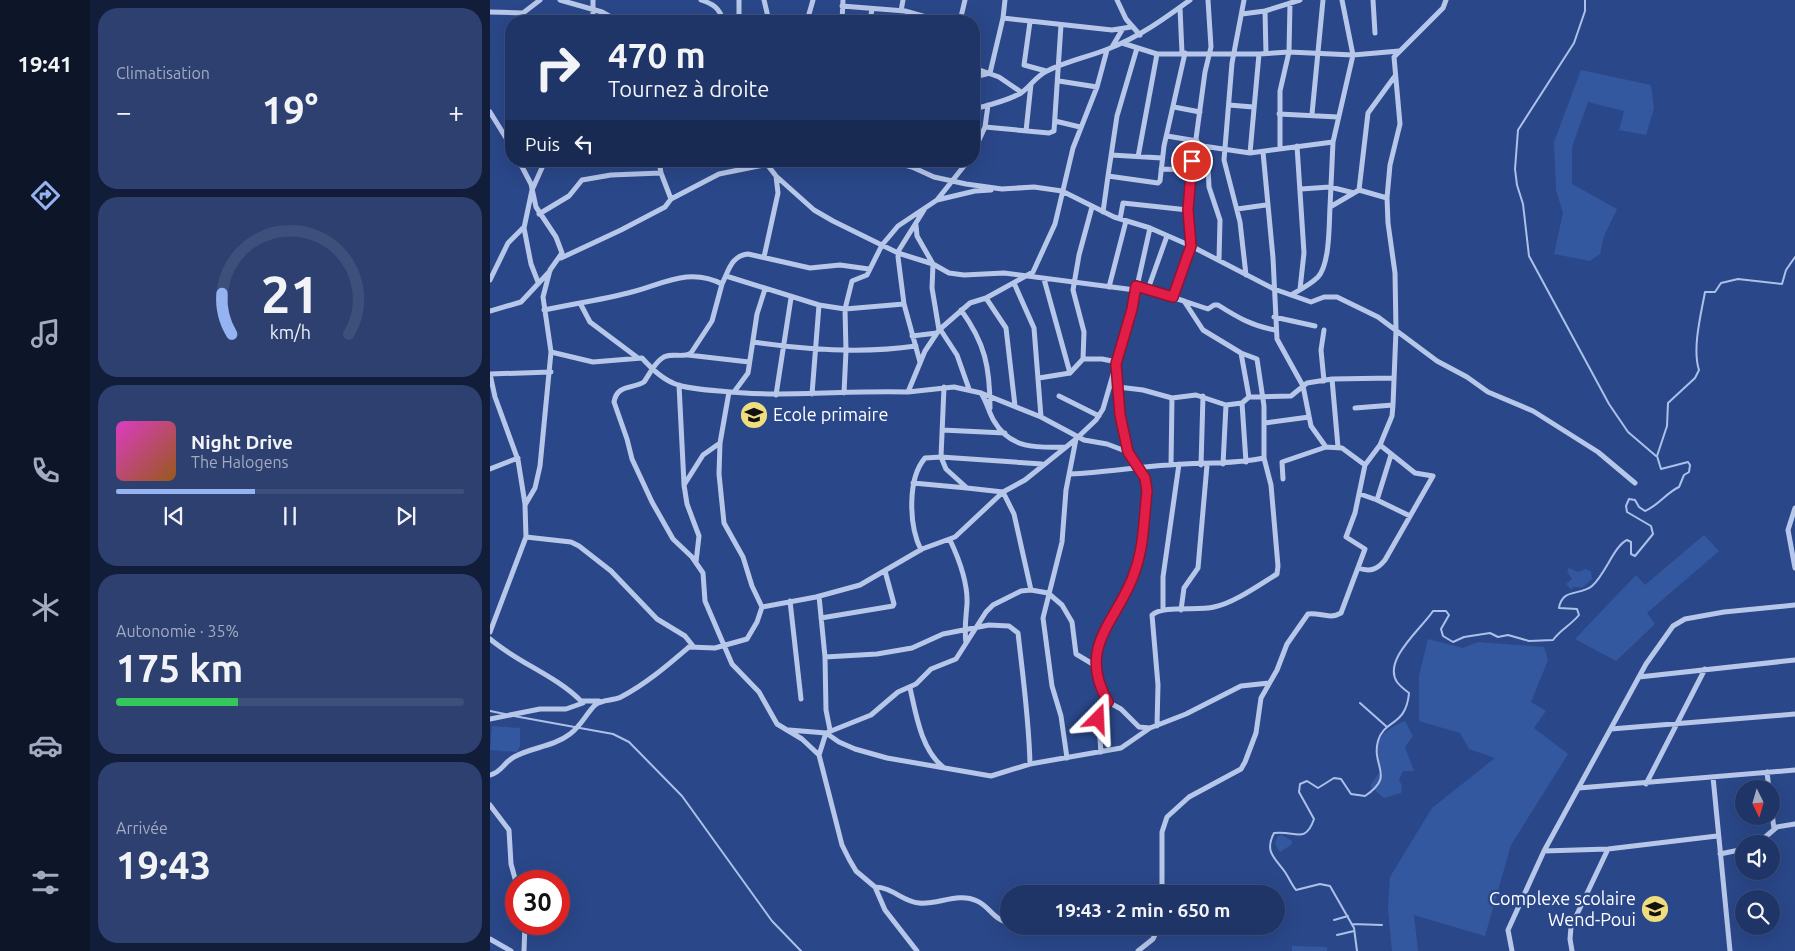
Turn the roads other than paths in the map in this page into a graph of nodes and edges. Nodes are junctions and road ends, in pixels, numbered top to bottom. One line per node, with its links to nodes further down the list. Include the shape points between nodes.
1 (540, 0): 28 (street, via 523,13)
2 (560, 0): 25 (street)
3 (593, 0): 25 (street)
4 (701, 0): 32 (street, via 714,5)
5 (739, 0): 33 (street)
6 (764, 0): 34 (street)
7 (806, 0): 8 (street)
8 (813, 0): 35 (street)
9 (903, 0): 26 (street)
10 (965, 0): 38 (street)
11 (1005, 0): 39 (street)
12 (1118, 0): 42 (street)
13 (1190, 0): 23 (street)
14 (1208, 0): 52 (street)
15 (1244, 0): 29 (street)
16 (1297, 0): 22 (street)
17 (1323, 0): 53 (street)
18 (1342, 0): 58 (street)
19 (1373, 0): 44 (street)
20 (1446, 0): 49 (street, via 1443,8)
21 (843, 3): 24 (street)
22 (1290, 3): 27 (street); 50 (street)
23 (1180, 8): 45 (street); 51 (street)
24 (872, 9): 26 (street); 36 (street)
25 (593, 10): 30 (street); 31 (street)
26 (901, 11): 37 (street)
27 (1265, 11): 29 (street); 57 (street)
28 (490, 12)
29 (1242, 14): 55 (street)
30 (593, 15)
31 (604, 15)
32 (721, 15)
33 (739, 15)
34 (768, 15)
35 (809, 15)
36 (871, 15)
37 (923, 15)
38 (961, 15)
39 (1003, 18): 40 (street); 62 (street)
40 (1030, 22): 41 (street); 61 (street, via 1024,65)
41 (1061, 25): 43 (street); 59 (street)
42 (1131, 26): 43 (street); 45 (street)
43 (1122, 30): 48 (street)
44 (1375, 32)
45 (1140, 35): 46 (street)
46 (1122, 43): 47 (street); 48 (street)
47 (1136, 48): 54 (street); 94 (street, via 1119,105)
48 (1109, 49): 59 (street); 67 (street)
49 (1399, 51): 58 (street); 64 (street, via 1394,57)
50 (1289, 52): 53 (street); 57 (street); 76 (street, via 1282,76)
51 (1183, 53): 52 (street); 54 (street); 71 (street)
52 (1210, 53): 55 (street); 75 (street)
53 (1318, 53): 58 (street); 77 (street)
54 (1157, 54): 95 (street)
55 (1234, 54): 56 (street); 70 (street)
56 (1259, 54): 57 (street); 73 (street)
57 (1266, 54)
58 (1353, 55): 78 (street)
59 (1060, 65): 61 (street); 65 (street)
60 (980, 70): 62 (street)
61 (1046, 71): 66 (street)
62 (990, 73): 63 (street); 68 (street)
63 (980, 76)
64 (1395, 76): 114 (street, via 1368,113); 117 (street, via 1400,124 1390,165)
65 (1058, 81): 67 (street); 79 (street)
66 (1031, 84): 68 (street); 82 (street)
67 (1097, 87): 81 (street)
68 (1021, 92): 69 (street)
69 (988, 105): 72 (street); 80 (street)
70 (1228, 105): 73 (street); 91 (street)
71 (1174, 106): 75 (street); 84 (street)
72 (980, 107)
73 (1253, 107): 93 (street)
74 (490, 112): 83 (street)
75 (1200, 112): 87 (street)
76 (1279, 114): 77 (street); 90 (street)
77 (1312, 114): 78 (street)
78 (1338, 116): 86 (street)
79 (1055, 121): 81 (street); 82 (street, via 1052,133)
80 (985, 127): 82 (street); 85 (street)
81 (1080, 127): 115 (street)
82 (1026, 131)
83 (505, 136)
84 (1167, 136): 87 (street); 96 (street)
85 (980, 138)
86 (1333, 142): 88 (street); 110 (street)
87 (1197, 143): 89 (street); 105 (street)
88 (1297, 146): 90 (street); 112 (street)
89 (1207, 147): 91 (street); 138 (street, via 1209,187 1220,220)
90 (1280, 148): 92 (street)
91 (1225, 151): 93 (street); 123 (street, via 1224,165)
92 (1263, 152): 93 (street); 120 (street)
93 (1250, 154)
94 (1111, 155): 95 (street); 108 (street)
95 (1138, 157): 96 (street)
96 (1162, 158): 104 (street)
97 (522, 167): 113 (street)
98 (542, 167): 113 (street)
99 (660, 167): 106 (street)
100 (749, 167): 118 (street, via 719,174)
101 (769, 167): 107 (street)
102 (909, 167): 109 (street)
103 (963, 167): 109 (street)
104 (1161, 169): 105 (street); 108 (street, via 1158,183)
105 (1191, 170): 125 (street)
106 (661, 173): 118 (street); 127 (street, via 582,180 569,196)
107 (776, 176): 133 (street, via 814,210); 136 (street, via 777,200)
108 (1108, 176): 126 (street)
109 (952, 181): 111 (street); 119 (street)
110 (1330, 187): 112 (street); 116 (street); 122 (street)
111 (1002, 189): 115 (street, via 1034,187); 119 (street, via 975,191)
112 (1301, 189): 156 (street, via 1304,253)
113 (532, 190): 127 (street); 130 (street)
114 (1360, 190): 116 (street); 117 (street)
115 (1062, 191): 121 (street); 144 (street, via 1055,224)
116 (1354, 193): 122 (street)
117 (1387, 198): 174 (street, via 1395,273)
118 (671, 199): 137 (street, via 658,210)
119 (937, 200): 124 (street)
120 (1266, 205): 123 (street); 155 (street)
121 (1092, 207): 126 (street); 150 (street)
122 (1330, 207): 156 (street, via 1324,265 1318,277)
123 (1237, 208): 142 (street)
124 (924, 209): 129 (street); 133 (street, via 898,226)
125 (1188, 210): 128 (street, via 1124,203); 134 (street)
126 (1103, 212): 128 (street)
127 (539, 214): 137 (street, via 562,248)
128 (1123, 220): 131 (street); 151 (street)
129 (916, 225): 135 (street); 139 (street, via 919,240)
130 (524, 227): 145 (street, via 508,243); 147 (street)
131 (1150, 228): 132 (street); 152 (street)
132 (1167, 236): 134 (street); 154 (street)
133 (882, 245): 135 (street); 141 (street)
134 (1191, 246): 138 (street); 158 (street)
135 (898, 253): 139 (street); 163 (street)
136 (764, 257): 141 (street, via 810,268 840,265); 143 (street, via 738,255)
137 (561, 258): 140 (street)
138 (1219, 260): 142 (street)
139 (933, 264): 144 (street, via 957,275 989,272); 171 (street, via 932,288)
140 (550, 270): 147 (street); 167 (street, via 543,297)
141 (869, 270): 165 (street, via 865,277 852,281)
142 (1246, 274): 155 (street)
143 (726, 276): 149 (street); 153 (street)
144 (1030, 276): 146 (street); 148 (street)
145 (490, 280)
146 (1044, 280): 150 (street); 191 (street)
147 (538, 282): 166 (street, via 520,302)
148 (1014, 283): 160 (street); 193 (street, via 1034,328)
149 (722, 284): 162 (street, via 681,277 633,292); 183 (street, via 712,321)
150 (1074, 284): 151 (street); 185 (street, via 1084,332)
151 (1109, 287): 152 (street)
152 (1135, 288): 154 (street); 188 (street)
153 (765, 289): 159 (street); 176 (street)
154 (1148, 289): 158 (street)
155 (1274, 289): 157 (street); 169 (street)
156 (1300, 290): 157 (street)
157 (1292, 296): 174 (street, via 1313,302 1327,296 1346,300)
158 (1173, 297): 161 (street)
159 (790, 298): 164 (street); 178 (street)
160 (986, 298): 168 (street); 218 (street, via 1006,328)
161 (1184, 301): 172 (street, via 1208,309 1218,305 1244,322); 182 (street, via 1203,330)
162 (580, 303): 167 (street); 184 (street, via 590,322)
163 (904, 304): 165 (street); 175 (street)
164 (819, 305): 165 (street); 179 (street)
165 (845, 309): 180 (street)
166 (490, 310)
167 (544, 310): 181 (street)
168 (961, 310): 171 (street); 209 (street, via 982,341)
169 (1274, 317): 170 (street); 172 (street)
170 (1315, 326)
171 (938, 330): 175 (street); 187 (street); 202 (street, via 957,355)
172 (1275, 330): 199 (street)
173 (1324, 330): 196 (street, via 1321,350)
174 (1396, 330): 194 (street); 250 (street, via 1437,361 1488,392 1533,411 1598,452)
175 (912, 336): 177 (street)
176 (753, 342): 178 (street); 186 (street)
177 (916, 346): 180 (street); 187 (street)
178 (785, 347): 179 (street); 207 (street)
179 (815, 350): 180 (street); 208 (street)
180 (846, 351): 205 (street)
181 (551, 352): 184 (street, via 593,362); 190 (street)
182 (1241, 353): 212 (street, via 1257,359); 213 (street)
183 (688, 355): 186 (street); 189 (street, via 661,358)
184 (638, 358): 189 (street, via 642,358)
185 (1083, 359): 188 (street); 191 (street)
186 (749, 362): 203 (street, via 745,379)
187 (920, 362): 204 (street)
188 (1117, 363): 198 (street); 201 (street)
189 (654, 371): 197 (street); 264 (street, via 642,384 626,386 615,396 614,402 632,459 652,502 672,539)
190 (551, 372): 192 (street); 257 (street, via 539,472)
191 (1070, 373): 193 (street)
192 (490, 374): 236 (street, via 495,397)
193 (1039, 378): 222 (street)
194 (1393, 378): 195 (street); 217 (street)
195 (1332, 379): 196 (street); 232 (street)
196 (1324, 381): 199 (street)
197 (679, 385): 203 (street); 252 (street)
198 (1110, 386): 201 (street); 221 (street)
199 (1303, 386): 212 (street, via 1291,396); 223 (street)
200 (944, 387): 202 (street); 204 (street); 225 (street)
201 (1119, 388): 214 (street); 233 (street, via 1120,415)
202 (969, 389): 206 (street)
203 (732, 392): 207 (street); 228 (street)
204 (908, 392): 205 (street)
205 (844, 393): 208 (street)
206 (981, 393): 209 (street); 220 (street)
207 (776, 394): 208 (street)
208 (812, 394)
209 (990, 396): 218 (street); 220 (street)
210 (1060, 396): 221 (street)
211 (1202, 396): 214 (street); 216 (street); 243 (street)
212 (1263, 396): 213 (street); 224 (street)
213 (1249, 397): 215 (street)
214 (1172, 398): 242 (street)
215 (1242, 403): 216 (street); 238 (street)
216 (1226, 405): 241 (street)
217 (1393, 405): 219 (street); 229 (street)
218 (1015, 406): 222 (street)
219 (1355, 408)
220 (990, 412): 226 (street)
221 (1099, 416): 227 (street)
222 (1041, 417): 227 (street)
223 (1309, 417): 224 (street); 231 (street, via 1311,426)
224 (1265, 422): 237 (street)
225 (942, 430): 226 (street); 235 (street)
226 (1005, 433): 230 (street, via 1021,446)
227 (1077, 438): 230 (street); 233 (street); 248 (street)
228 (720, 443): 252 (street, via 703,455); 273 (street, via 719,474 724,523 743,557)
229 (1380, 446): 234 (street); 245 (street)
230 (1066, 447): 239 (street)
231 (1326, 447): 232 (street); 249 (street, via 1282,462)
232 (1338, 447): 245 (street)
233 (1128, 452): 246 (street)
234 (1391, 455): 256 (street); 259 (street, via 1419,475 1432,476)
235 (941, 457): 239 (street); 251 (street, via 925,458 918,466); 253 (street, via 946,469)
236 (518, 458): 247 (street); 257 (street)
237 (1264, 458): 238 (street); 275 (street, via 1271,485 1278,573 1224,604)
238 (1246, 462): 241 (street)
239 (1042, 464): 254 (street, via 1025,480)
240 (1179, 464): 242 (street); 243 (street); 274 (street, via 1163,577)
241 (1223, 464): 244 (street)
242 (1171, 465): 246 (street)
243 (1201, 465): 244 (street)
244 (1207, 465): 275 (street, via 1198,568 1184,588)
245 (1365, 465): 255 (street)
246 (1139, 468): 248 (street); 286 (street, via 1147,491 1137,566 1104,627)
247 (490, 469)
248 (1070, 474): 269 (street, via 1062,542)
249 (1283, 479)
250 (1635, 482)
251 (913, 483): 253 (street); 262 (street, via 914,536)
252 (684, 485): 264 (street, via 699,536)
253 (967, 488): 254 (street)
254 (1004, 492): 261 (street); 268 (street, via 1014,514)
255 (1360, 494): 256 (street); 265 (street, via 1346,537 1365,549)
256 (1377, 500): 259 (street)
257 (525, 504): 260 (street)
258 (1795, 508): 263 (street, via 1788,530)
259 (1410, 516): 265 (street, via 1380,565 1369,571)
260 (526, 537): 279 (street); 282 (street, via 563,540 578,546 611,571 650,613 686,636)
261 (950, 540): 262 (street); 278 (street, via 965,583)
262 (921, 550): 267 (street)
263 (1794, 560): 266 (street)
264 (696, 562): 283 (street, via 703,573 705,601)
265 (1358, 568): 289 (street, via 1342,612 1326,617 1308,614 1287,644)
266 (1795, 568)
267 (885, 571): 270 (street, via 860,585); 276 (street, via 893,606)
268 (1031, 590): 269 (street); 277 (street, via 1021,591 993,605)
269 (1048, 593): 286 (street, via 1062,605 1071,620 1076,654); 305 (street, via 1043,622)
270 (819, 596): 271 (street); 276 (street)
271 (790, 602): 273 (street); 292 (street)
272 (1795, 605): 288 (street, via 1724,612 1676,622)
273 (762, 607): 283 (street, via 747,639)
274 (1162, 610): 275 (street); 298 (street, via 1152,618 1158,685)
275 (1181, 610)
276 (821, 618): 284 (street)
277 (978, 627): 278 (street); 281 (street); 306 (street, via 1009,626 1018,634)
278 (964, 631): 281 (street); 284 (street, via 943,634 912,648)
279 (490, 632)
280 (490, 639): 294 (street, via 563,686)
281 (966, 643): 290 (street, via 956,659 931,669)
282 (692, 646): 283 (street); 291 (street, via 644,683 620,697)
283 (726, 646): 301 (street, via 732,664 760,692 774,720)
284 (825, 657): 302 (street)
285 (1795, 660): 287 (street)
286 (1096, 666): 293 (street, via 1099,686)
287 (1705, 669): 288 (street); 297 (street)
288 (1640, 677): 300 (street)
289 (1269, 683): 298 (street, via 1241,686); 326 (street, via 1261,698 1256,733 1240,768 1189,797 1167,817 1162,832)
290 (910, 688): 302 (street, via 898,692 871,715); 307 (street, via 924,740)
291 (605, 700): 294 (street); 310 (street, via 595,706 566,738 515,756 498,773)
292 (801, 700)
293 (1108, 702): 299 (street, via 1139,726); 303 (street, via 1098,714)
294 (583, 703): 296 (street, via 566,709 540,709)
295 (1795, 714): 297 (street)
296 (490, 719)
297 (1676, 725): 300 (street); 313 (street)
298 (1157, 726): 299 (street)
299 (1150, 728): 303 (street, via 1126,746)
300 (1612, 729): 314 (street)
301 (788, 730): 302 (street); 304 (street)
302 (828, 731): 304 (street); 307 (street, via 839,742 855,749)
303 (1102, 752): 305 (street)
304 (819, 755): 327 (street, via 842,845 856,871)
305 (1067, 758): 306 (street)
306 (1030, 764): 307 (street, via 992,776)
307 (944, 768)
308 (1795, 770): 309 (street)
309 (1767, 772): 311 (street); 312 (street)
310 (490, 775)
311 (1713, 777): 313 (street); 320 (street)
312 (1768, 780)
313 (1646, 784): 314 (street)
314 (1579, 788): 322 (street)
315 (490, 805): 325 (street, via 508,830)
316 (1795, 824): 318 (street)
317 (1774, 825): 318 (street)
318 (1774, 829): 319 (street)
319 (1767, 835)
320 (1717, 836): 321 (street); 324 (street)
321 (1608, 849): 322 (street); 337 (street, via 1571,927)
322 (1544, 851): 336 (street, via 1508,930)
323 (1735, 851): 324 (street)
324 (1720, 854): 338 (street)
325 (513, 870)
326 (1162, 885)
327 (875, 887): 328 (street, via 889,888 919,903 969,898 978,901); 334 (street, via 885,910)
328 (1000, 920)
329 (525, 935): 333 (street)
330 (1155, 935): 335 (street)
331 (490, 939): 332 (street)
332 (511, 951)
333 (524, 951)
334 (917, 951)
335 (1138, 951)
336 (1512, 951)
337 (1572, 951)
338 (1730, 951)

